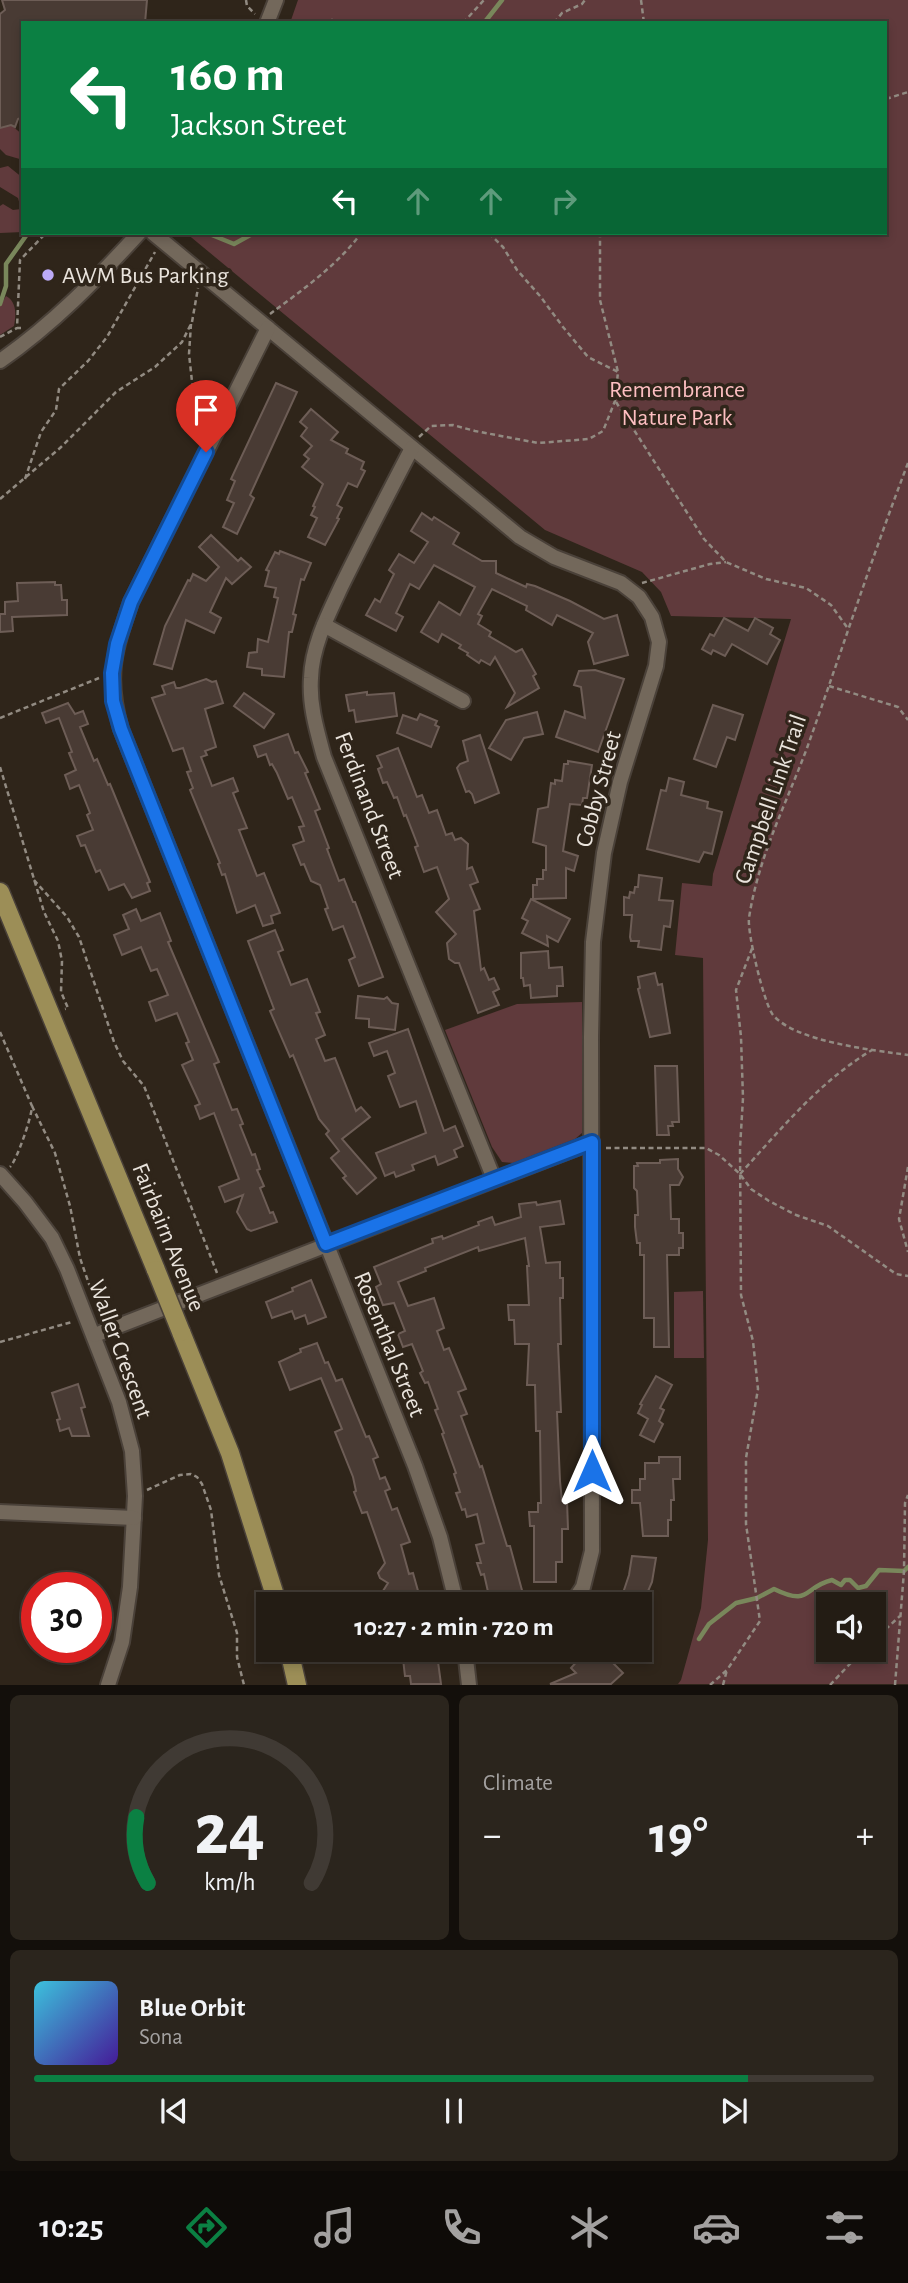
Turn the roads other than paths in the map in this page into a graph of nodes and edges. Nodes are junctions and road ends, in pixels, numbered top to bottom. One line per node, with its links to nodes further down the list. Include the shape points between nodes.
1 (276, 0): 2 (street)
2 (262, 19)
3 (137, 235): 6 (street, via 65,309)
4 (158, 237): 5 (street, Cobby Street)
5 (269, 321): 7 (street, Cobby Street); 14 (street, Rosenthal Street, via 131,602 117,644 113,701)
6 (0, 362)
7 (412, 448): 8 (street, Ferdinand Street); 11 (street, Cobby Street, via 520,537 554,557 621,583 639,597 652,617 659,642 604,853 593,942)
8 (324, 625): 9 (street); 13 (street, Ferdinand Street, via 310,677 324,757)
9 (463, 701)
10 (0, 892): 18 (main road, Fairbairn Avenue, bridge, via 230,1453)
11 (592, 1145): 13 (street); 20 (street, Cobby Street, via 592,1551)
12 (3, 1172): 15 (street, Waller Crescent, via 52,1238)
13 (494, 1180): 14 (street)
14 (326, 1244): 15 (street); 19 (street, Rosenthal Street, via 415,1466)
15 (95, 1335): 17 (street, Waller Crescent, via 132,1451)
16 (0, 1512): 17 (street)
17 (134, 1518): 23 (street, Waller Crescent, via 124,1631)
18 (274, 1592)
19 (454, 1592)
20 (580, 1592)
21 (292, 1662): 24 (main road)
22 (466, 1662): 25 (street)
23 (108, 1685)
24 (297, 1685)
25 (469, 1685)

